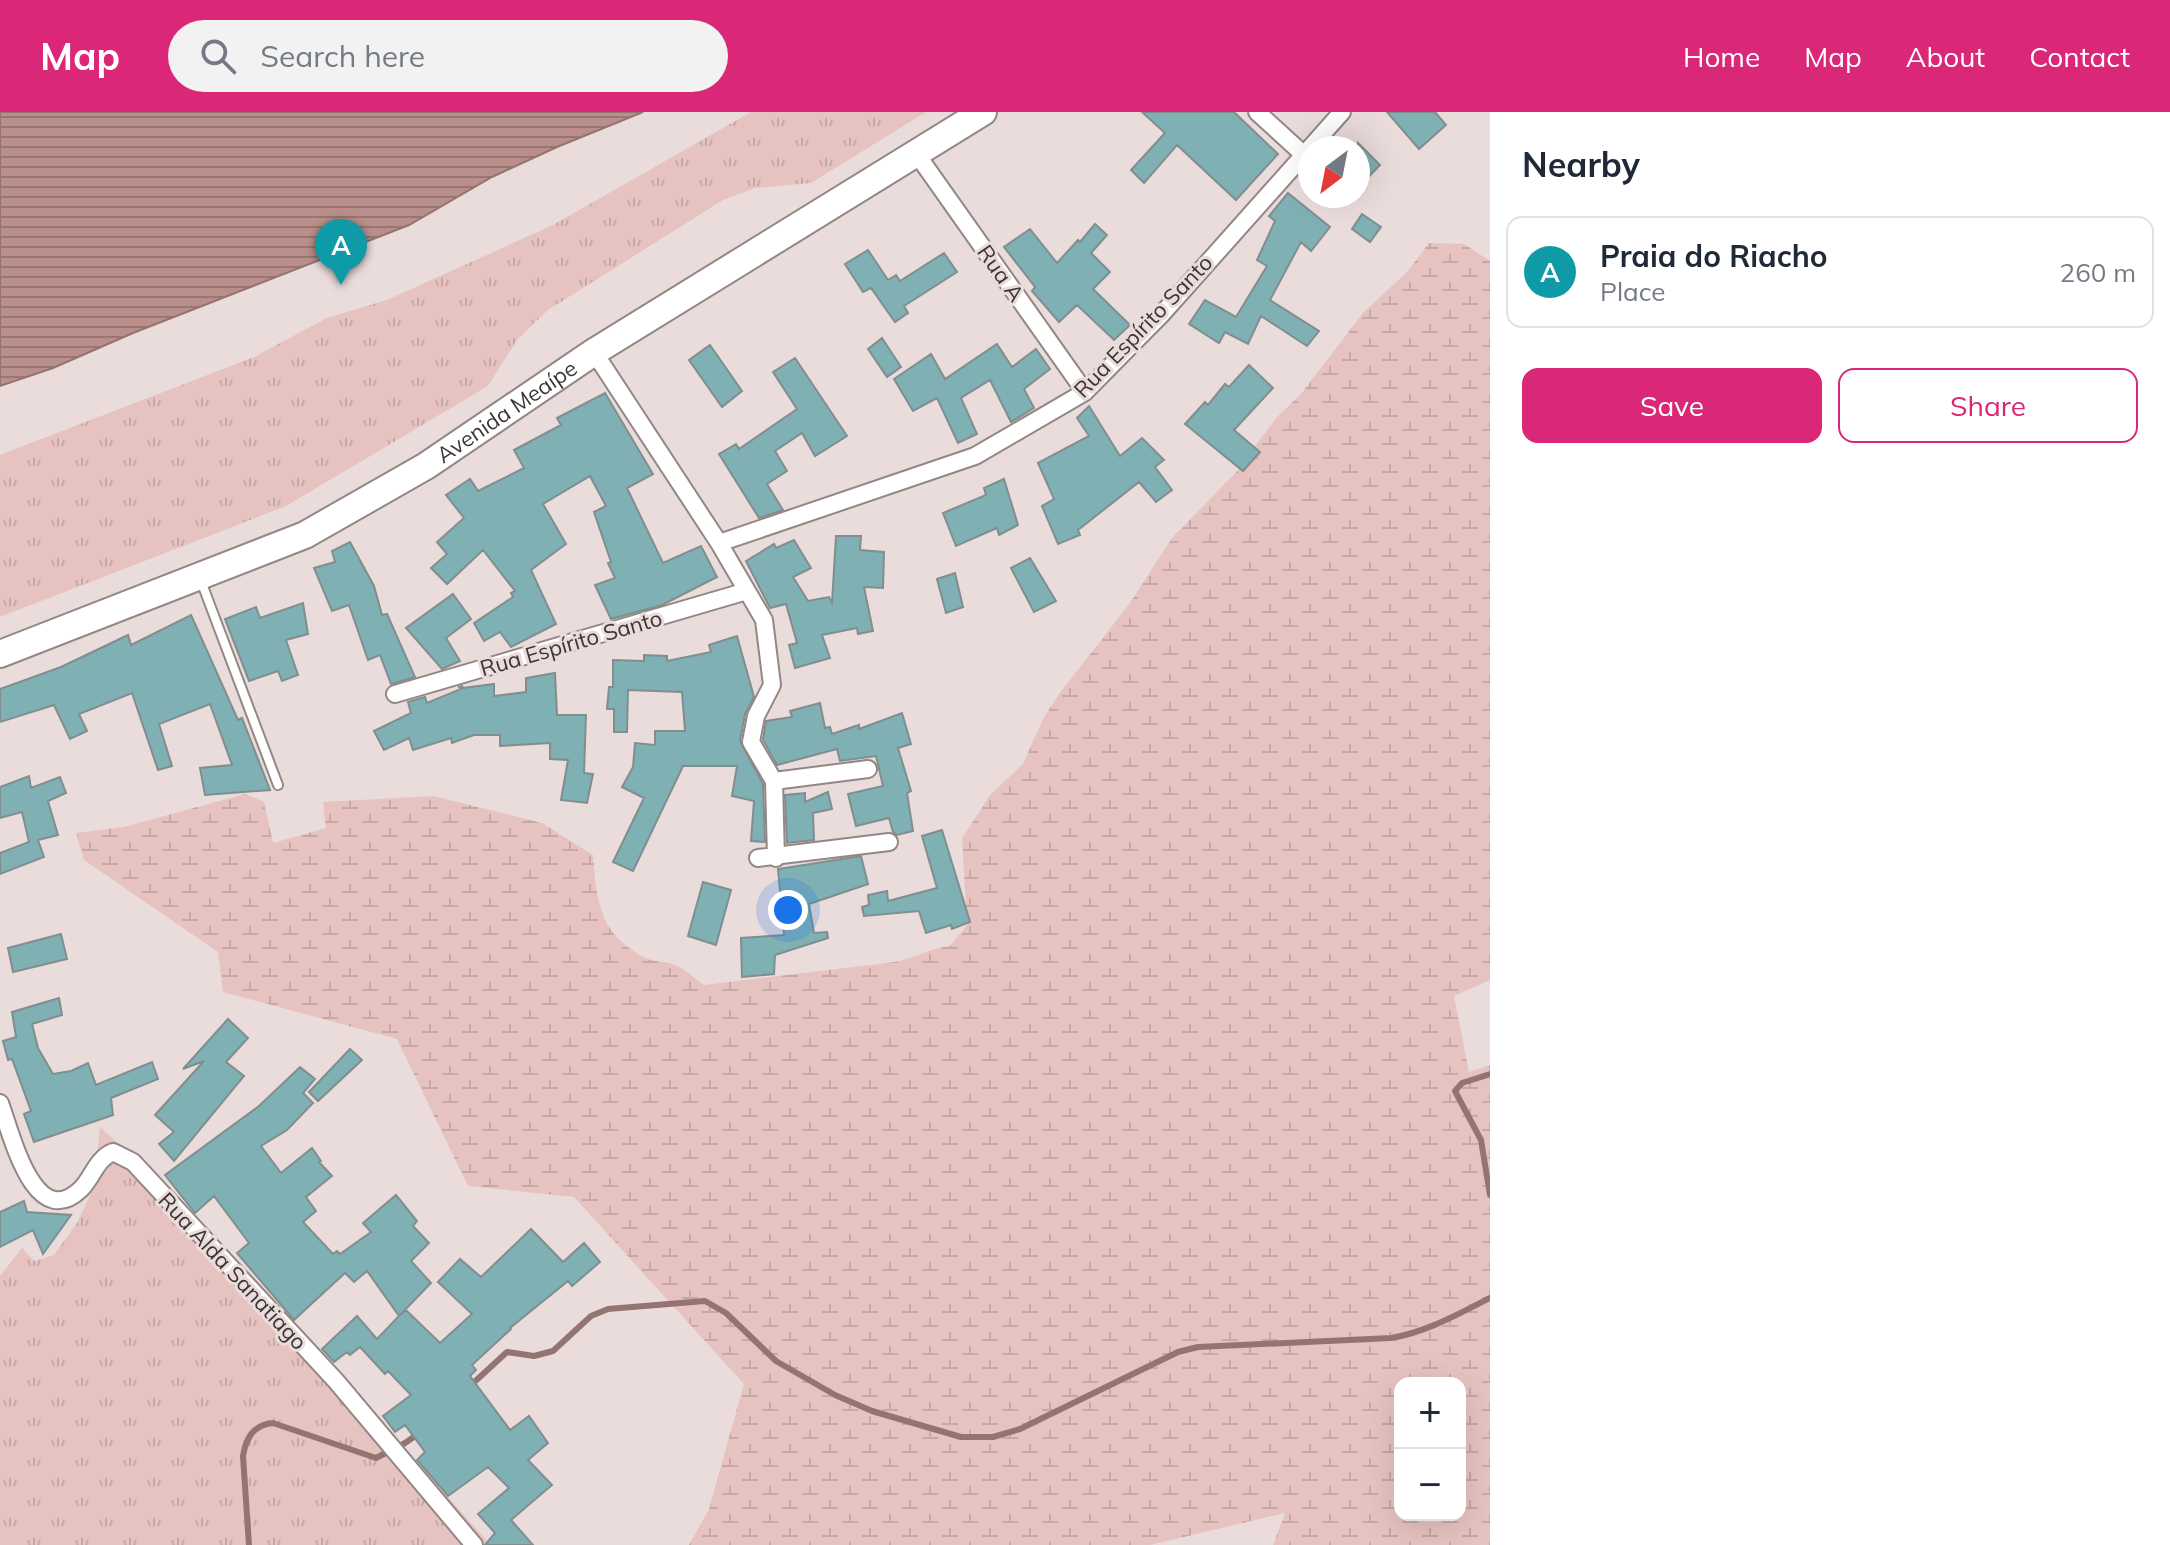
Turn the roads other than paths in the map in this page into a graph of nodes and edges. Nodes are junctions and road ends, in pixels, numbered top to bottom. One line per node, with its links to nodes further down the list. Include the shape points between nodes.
1 (983, 112): 6 (main road, Avenida Meaípe)
2 (1257, 112): 5 (street)
3 (1342, 112): 4 (street, Rua Espírito Santo)
4 (1320, 136)
5 (1298, 149)
6 (916, 153): 8 (main road, Avenida Meaípe); 9 (street, Rua A)
7 (1298, 160): 9 (street, Rua Espírito Santo)
8 (594, 352): 10 (street); 11 (main road, Avenida Meaípe, via 372,497 305,535)
9 (1085, 392): 10 (street, Rua Espírito Santo, via 975,456)
10 (719, 543): 12 (street)
11 (200, 576): 13 (main road, Avenida Meaípe); 17 (lane)
12 (747, 591): 14 (street, Rua Espírito Santo); 16 (street, via 764,620 772,685 756,716 751,742)
13 (0, 654)
14 (395, 694)
15 (868, 769): 16 (street)
16 (774, 781): 20 (street)
17 (278, 785)
18 (889, 842): 20 (street)
19 (758, 858): 20 (street)
20 (776, 858)
21 (0, 1103): 22 (street, Rua Alda Sanatiago, via 27,1175 48,1198 57,1201 81,1189 103,1156 113,1152 133,1162 336,1381)
22 (474, 1545)

